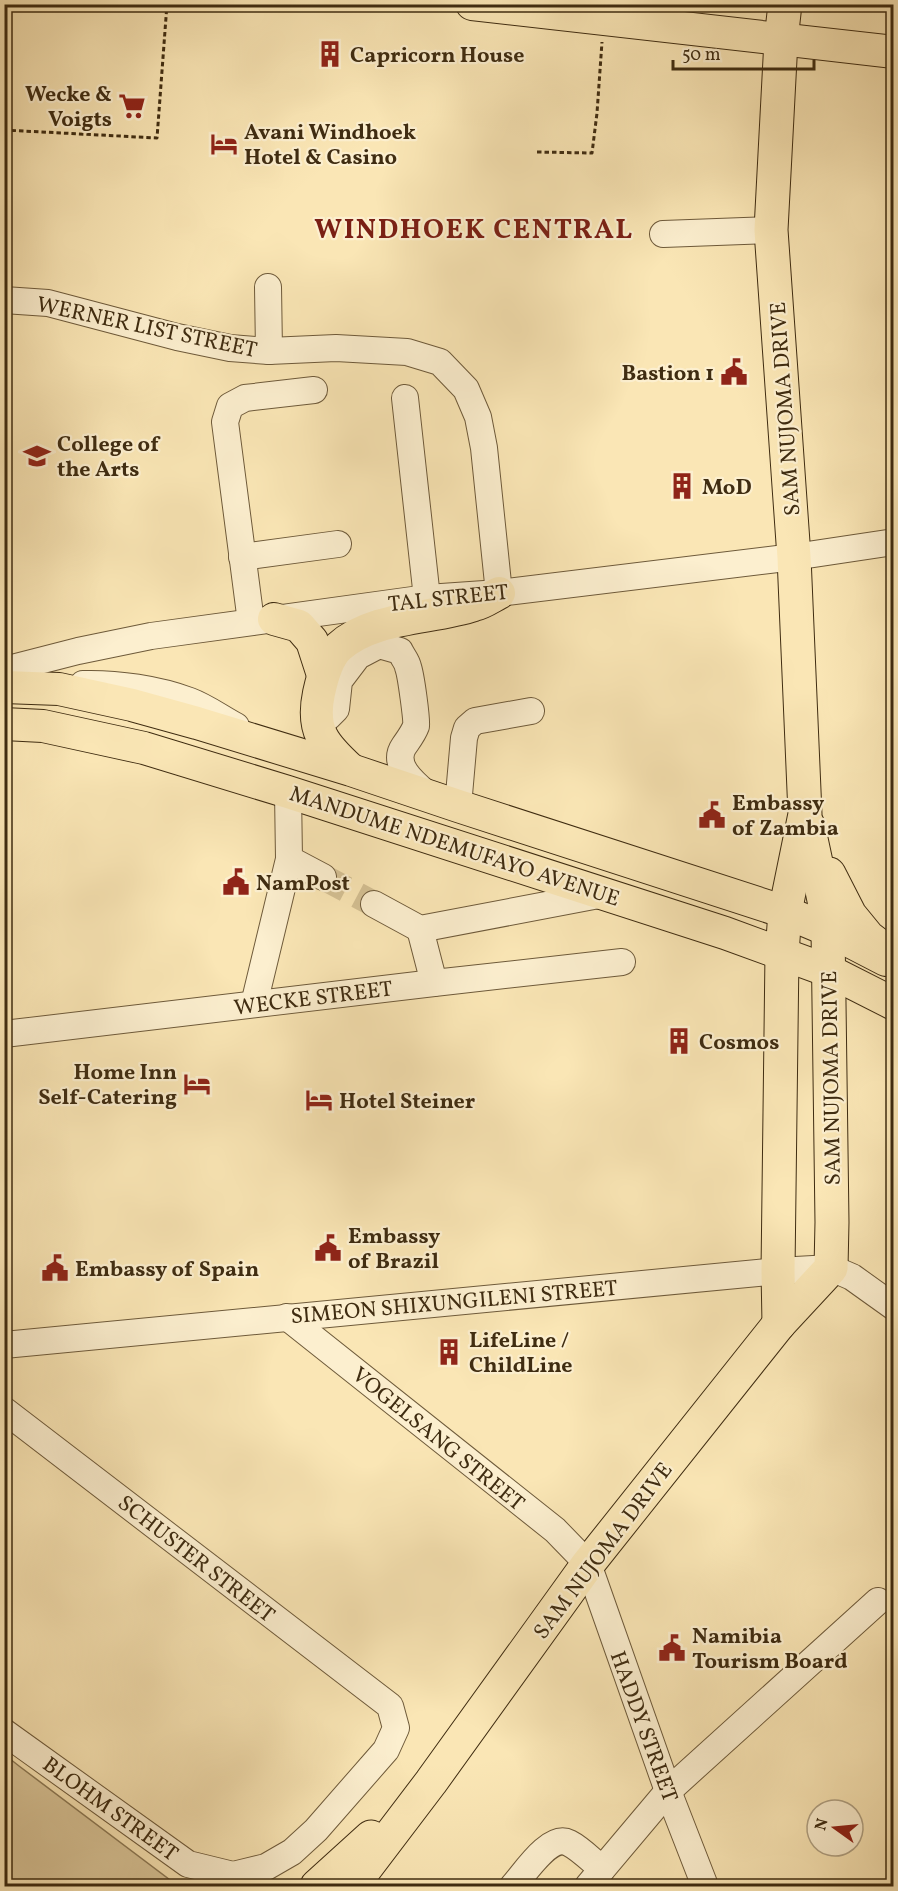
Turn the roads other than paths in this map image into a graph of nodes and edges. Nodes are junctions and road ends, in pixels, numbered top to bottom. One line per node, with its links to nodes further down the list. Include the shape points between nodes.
1 (472, 4): 3 (main road)
2 (785, 4): 3 (highway, SAM NUJOMA DRIVE)
3 (781, 40): 4 (main road); 5 (highway, SAM NUJOMA DRIVE)
4 (894, 52)
5 (771, 230): 6 (street); 15 (highway, SAM NUJOMA DRIVE)
6 (663, 234)
7 (268, 287): 9 (street)
8 (4, 300): 9 (street, WERNER LIST STREET, via 48,303 177,337)
9 (269, 351): 16 (street, WERNER LIST STREET, via 336,348 407,352 440,362 466,389 478,417 484,448)
10 (314, 390): 14 (street, via 245,398 230,406 225,422)
11 (405, 398): 17 (street)
12 (894, 542): 15 (street, TAL STREET)
13 (338, 544): 14 (street)
14 (242, 557): 18 (street)
15 (794, 557): 16 (street, TAL STREET); 28 (highway, SAM NUJOMA DRIVE)
16 (499, 593): 17 (street, TAL STREET); 20 (main road, via 474,606 368,628 338,648)
17 (427, 598): 18 (street, TAL STREET)
18 (262, 621): 19 (street, TAL STREET, via 151,636); 20 (main road, via 299,626 312,640)
19 (4, 670)
20 (323, 675): 23 (main road)
21 (4, 687): 25 (main road, MANDUME NDEMUFAYO AVENUE, via 59,689 111,700)
22 (531, 711): 27 (street, via 475,721 467,728)
23 (317, 712): 25 (main road, via 326,746); 27 (street, via 328,717 336,709 339,681 358,656 380,645 400,651 408,667 417,724 400,757 404,771 416,785)
24 (4, 724): 26 (main road, MANDUME NDEMUFAYO AVENUE, via 44,726 144,748)
25 (351, 770): 27 (main road, MANDUME NDEMUFAYO AVENUE)
26 (288, 792): 29 (street); 31 (main road, MANDUME NDEMUFAYO AVENUE)
27 (444, 801): 33 (main road, MANDUME NDEMUFAYO AVENUE)
28 (808, 825): 33 (highway, SAM NUJOMA DRIVE); 35 (highway, SAM NUJOMA DRIVE); 37 (highway, via 850,915 868,937)
29 (289, 859): 30 (street); 42 (street)
30 (323, 877)
31 (604, 894): 34 (street); 36 (main road, MANDUME NDEMUFAYO AVENUE)
32 (374, 904): 34 (street)
33 (785, 912): 35 (main road, MANDUME NDEMUFAYO AVENUE); 36 (highway, SAM NUJOMA DRIVE)
34 (420, 929): 41 (street)
35 (828, 930): 39 (main road, MANDUME NDEMUFAYO AVENUE); 40 (highway, SAM NUJOMA DRIVE)
36 (782, 953): 40 (main road, MANDUME NDEMUFAYO AVENUE); 46 (highway, SAM NUJOMA DRIVE)
37 (894, 957)
38 (622, 962): 41 (street, WECKE STREET)
39 (894, 964)
40 (829, 971): 43 (main road, MANDUME NDEMUFAYO AVENUE); 45 (highway, SAM NUJOMA DRIVE)
41 (434, 982): 42 (street, WECKE STREET)
42 (255, 1004): 44 (street, WECKE STREET)
43 (894, 1004)
44 (4, 1034)
45 (831, 1268): 46 (street, SIMEON SHIXUNGILENI STREET); 47 (street, SIMEON SHIXUNGILENI STREET, via 852,1277); 49 (highway, SAM NUJOMA DRIVE)
46 (778, 1271): 48 (street, SIMEON SHIXUNGILENI STREET); 49 (highway, SAM NUJOMA DRIVE)
47 (894, 1307)
48 (287, 1317): 50 (street, SIMEON SHIXUNGILENI STREET); 52 (street, VOGELSANG STREET, via 555,1530)
49 (779, 1324): 52 (highway, SAM NUJOMA DRIVE)
50 (4, 1345)
51 (4, 1410): 57 (street, SCHUSTER STREET, via 390,1706 396,1728 386,1750 292,1852 266,1867 233,1875)
52 (588, 1564): 55 (highway, SAM NUJOMA DRIVE); 56 (street, HADDY STREET)
53 (878, 1601): 56 (street)
54 (4, 1732): 57 (street, BLOHM STREET)
55 (431, 1782): 59 (highway, SAM NUJOMA DRIVE); 60 (highway, SAM NUJOMA DRIVE)
56 (668, 1791): 58 (street); 62 (street, HADDY STREET)
57 (188, 1864)
58 (595, 1878): 61 (street, via 567,1842 557,1841 545,1849)
59 (317, 1887)
60 (352, 1887)
61 (513, 1887)
62 (705, 1887)

